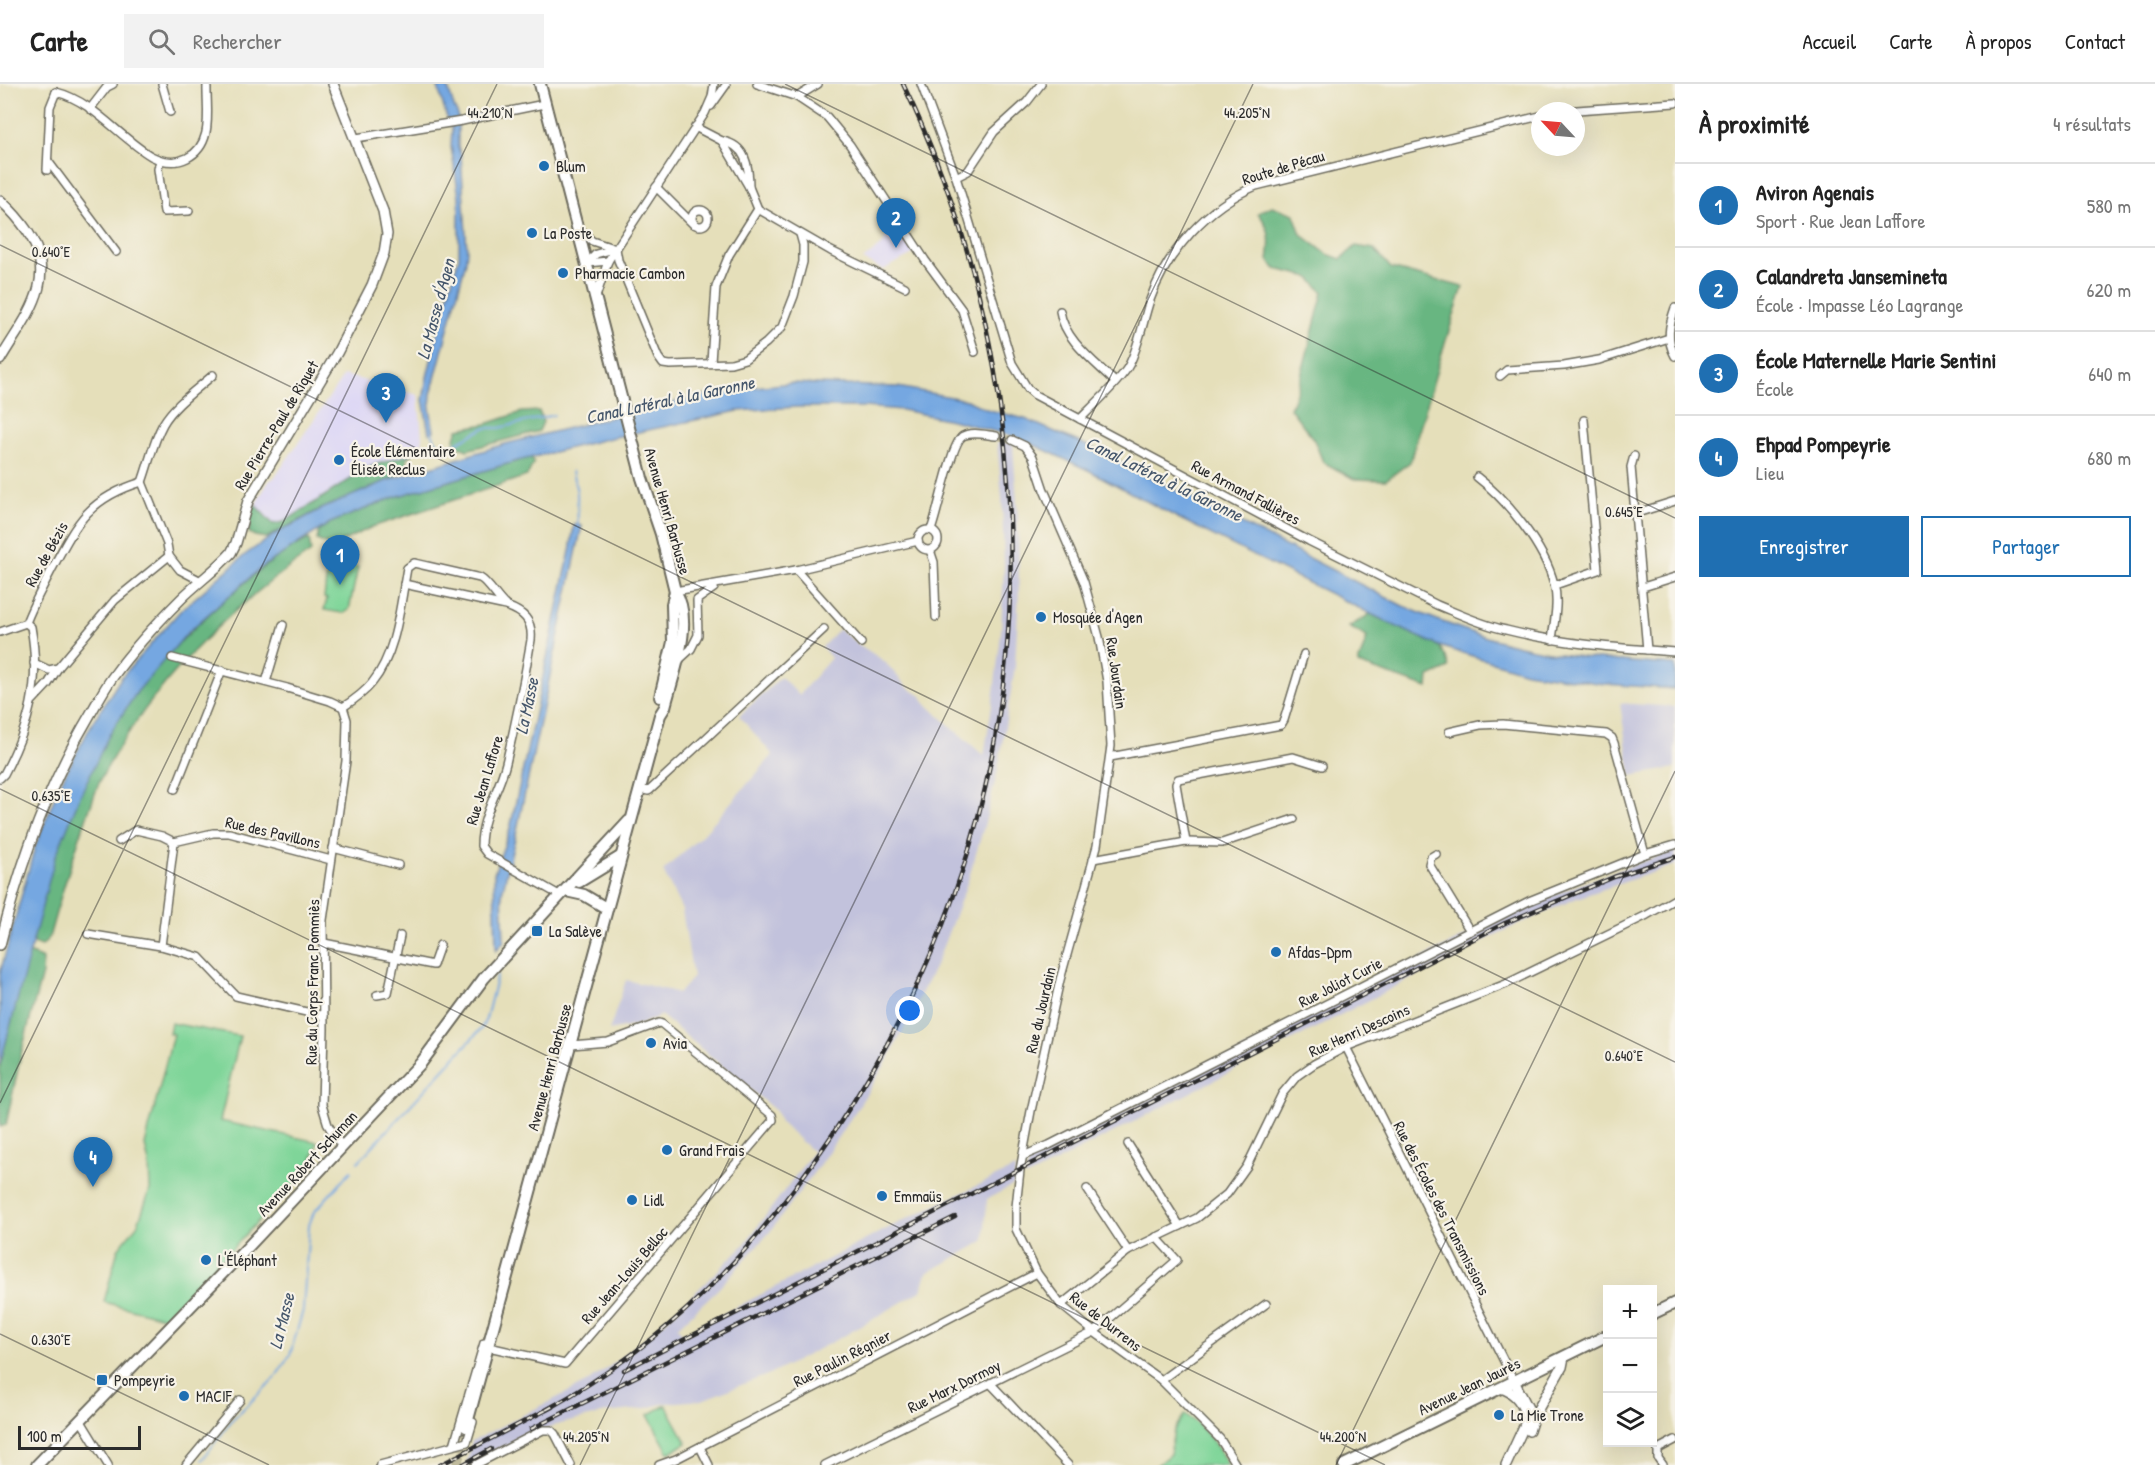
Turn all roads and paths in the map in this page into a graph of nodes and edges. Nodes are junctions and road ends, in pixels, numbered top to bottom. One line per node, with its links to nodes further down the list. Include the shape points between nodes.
1 (51, 84): 13 (street)
2 (113, 84): 17 (street)
3 (162, 84): 19 (street)
4 (207, 84): 26 (street, via 206,134 200,148 178,162)
5 (333, 84): 23 (street, Rue Pierre-Paul de Riquet)
6 (540, 84): 16 (main road, Avenue Henri Barbusse)
7 (715, 84): 12 (street); 20 (street)
8 (757, 84): 14 (street)
9 (818, 84): 14 (street)
10 (921, 84): 28 (street, Rue Armand Fallières)
11 (1041, 84): 28 (street, via 994,132 968,171)
12 (726, 85): 20 (street)
13 (56, 92): 17 (street); 25 (street, via 50,107)
14 (797, 97): 47 (street, via 827,117 850,145 962,309)
15 (1675, 103): 18 (street)
16 (544, 104): 23 (street); 35 (main road, Avenue Henri Barbusse)
17 (90, 109): 26 (street, via 145,153)
18 (1585, 109)
19 (170, 112)
20 (705, 113): 22 (street)
21 (1531, 118): 53 (street, Route de Pécau, via 1245,190 1208,216 1186,238 1152,297 1129,367)
22 (695, 127): 24 (street); 29 (street)
23 (356, 138): 69 (street, Rue Pierre-Paul de Riquet, via 383,211 387,234 382,262 327,372 248,501 231,553)
24 (722, 141): 30 (street); 30 (street, via 745,154)
25 (48, 160): 27 (street); 38 (street)
26 (160, 160): 33 (street, via 164,212)
27 (46, 170)
28 (956, 177): 54 (street, Rue Armand Fallières, via 1016,372 1035,395)
29 (656, 187): 34 (street); 37 (street)
30 (749, 187): 32 (street)
31 (0, 200): 49 (street, via 34,242 42,264 33,305)
32 (758, 209): 36 (street); 50 (street, via 729,255 716,287)
33 (189, 211)
34 (693, 224)
35 (577, 227): 37 (street, via 592,241); 40 (main road, Avenue Henri Barbusse)
36 (800, 234): 41 (street); 50 (street, via 802,262 782,327 745,359)
37 (615, 249): 39 (street); 40 (street, via 596,254); 50 (street, via 663,364)
38 (116, 252)
39 (608, 261): 40 (street); 42 (street)
40 (587, 263): 42 (main road, Avenue Henri Barbusse)
41 (905, 287)
42 (596, 297): 75 (main road, Avenue Henri Barbusse)
43 (1675, 308): 45 (street)
44 (1060, 311): 53 (street, via 1075,342)
45 (1673, 322): 46 (street)
46 (1668, 338): 48 (street); 52 (street, via 1599,360 1507,370)
47 (975, 352)
48 (1675, 356)
49 (0, 360)
50 (711, 362)
51 (213, 375): 60 (street, via 163,424)
52 (1500, 376)
53 (1114, 382): 54 (street, Route de Pécau)
54 (1080, 419): 83 (street, Rue Armand Fallières, via 1437,605 1494,627)
55 (1584, 420): 72 (street, via 1598,570)
56 (996, 436): 63 (street, via 970,434 958,441)
57 (1012, 440): 100 (street, Rue Jourdain, via 1025,446 1033,457 1084,582 1107,681)
58 (1634, 456): 62 (street)
59 (1477, 477): 72 (street, via 1518,517)
60 (142, 482): 66 (street); 79 (street, Rue de Bézis, via 109,495 80,520)
61 (1675, 501): 62 (street)
62 (1637, 513): 73 (street)
63 (931, 530): 64 (street, via 921,533); 65 (street, via 938,543)
64 (918, 541): 65 (street, via 922,548); 67 (street)
65 (930, 550): 78 (street)
66 (169, 556): 69 (street, via 180,570); 92 (street, via 115,600)
67 (796, 570): 71 (street); 85 (street)
68 (1675, 578): 73 (street)
69 (201, 581): 126 (street, Rue Pierre-Paul de Riquet, via 111,678 80,732 39,817)
70 (404, 584): 74 (street, Rue Jean Laffore, via 407,568 414,563 480,578); 76 (street, Rue Jean Laffore); 97 (street, Rue Jean Laffore, via 390,651 382,668 372,684)
71 (720, 585): 75 (street); 94 (street, via 698,600 698,635)
72 (1555, 585): 83 (street)
73 (1642, 587): 86 (street)
74 (490, 589): 76 (street); 77 (street, Rue Jean Laffore)
75 (675, 591): 84 (main road, Avenue Henri Barbusse); 89 (main road, Avenue Henri Barbusse, via 683,630)
76 (482, 600): 77 (street, Rue Jean Laffore)
77 (506, 606): 119 (street, Rue Jean Laffore, via 519,610 532,632 506,762 483,824 481,846 516,870)
78 (936, 617)
79 (26, 623): 82 (street); 91 (street, via 31,627)
80 (283, 625): 95 (street)
81 (825, 630): 104 (street, via 650,790)
82 (0, 632)
83 (1552, 640): 86 (street, Rue Armand Fallières)
84 (673, 642): 89 (main road); 98 (main road, Avenue Henri Barbusse)
85 (861, 643)
86 (1647, 650): 87 (street, Rue Armand Fallières)
87 (1675, 652)
88 (1304, 654): 100 (street, via 1281,725)
89 (677, 657): 94 (main road, Avenue Henri Barbusse)
90 (172, 658): 93 (street)
91 (34, 663): 92 (street, via 49,670); 96 (street)
92 (58, 668): 96 (street)
93 (222, 670): 95 (street); 103 (street)
94 (674, 670): 98 (main road, Avenue Henri Barbusse)
95 (266, 682): 97 (street)
96 (33, 700): 102 (street, via 23,735)
97 (343, 707): 111 (street, Rue du Corps Franc Pommiès, via 347,720 346,761)
98 (660, 715): 104 (main road, Avenue Henri Barbusse)
99 (1449, 732): 115 (street, via 1503,724 1606,734 1614,743)
100 (1110, 758): 116 (street, Rue Jourdain)
101 (1322, 766): 109 (street, via 1293,757 1178,779)
102 (0, 778)
103 (175, 789)
104 (640, 789): 105 (main road, Avenue Henri Barbusse)
105 (632, 818): 112 (main road, Avenue Robert Schuman); 113 (main road, Avenue Henri Barbusse)
106 (1294, 819): 109 (street, via 1222,843)
107 (119, 841): 108 (street, via 136,830)
108 (174, 842): 117 (street, Rue des Pavillons, via 229,833); 128 (street)
109 (1186, 842): 116 (street)
110 (1675, 845): 115 (street, Rue Joliot Curie)
111 (333, 848): 117 (street, Rue du Corps Franc Pommiès); 118 (street)
112 (602, 851): 113 (main road); 119 (main road, Avenue Robert Schuman)
113 (621, 853): 119 (main road, Avenue Robert Schuman); 121 (main road, Avenue Henri Barbusse)
114 (1436, 854): 122 (street, via 1429,864)
115 (1645, 854): 122 (street, Rue Joliot Curie, via 1529,901)
116 (1093, 859): 136 (street, Rue du Jourdain, via 1060,980)
117 (331, 860): 125 (street, Rue du Corps Franc Pommiès)
118 (398, 865)
119 (565, 892): 121 (main road, via 584,895); 135 (main road, Avenue Robert Schuman, via 484,978 421,1063)
120 (1675, 899): 133 (street, Rue Henri Descoins, via 1506,984)
121 (606, 908): 132 (main road, Avenue Henri Barbusse)
122 (1470, 931): 136 (street, Rue Joliot Curie)
123 (88, 934): 128 (street)
124 (400, 936): 129 (street)
125 (324, 943): 129 (street); 131 (street, Rue du Corps Franc Pommiès)
126 (0, 945)
127 (440, 945): 129 (street, via 433,965)
128 (161, 946): 131 (street, via 200,957 236,996)
129 (396, 958): 130 (street, via 388,993)
130 (377, 995)
131 (324, 1016): 135 (street, Rue du Corps Franc Pommiès, via 322,1105 328,1125)
132 (571, 1045): 143 (main road, Avenue Henri Barbusse); 150 (street, Rue Jean-Louis Belloc, via 608,1042 662,1024 772,1115 773,1120 565,1364)
133 (1346, 1047): 139 (street, Rue Henri Descoins, via 1297,1076 1282,1094 1235,1184 1211,1208); 153 (street, Rue des Écoles des Transmissions)
134 (1128, 1144): 139 (street)
135 (342, 1147): 158 (main road, Avenue Robert Schuman)
136 (1023, 1156): 137 (street, Rue du Jourdain)
137 (1020, 1170): 142 (street, Rue de Durrens, via 1016,1229)
138 (1087, 1190): 141 (street)
139 (1180, 1226): 140 (street, Rue Henri Descoins)
140 (1156, 1237): 141 (street, Rue Henri Descoins); 148 (street, Rue Marx Dormoy, via 1177,1260)
141 (1128, 1251): 146 (street, Rue Henri Descoins)
142 (1037, 1273): 146 (street, Rue de Durrens); 162 (street, Rue Paulin Régnier)
143 (502, 1298): 150 (street, via 504,1307); 159 (main road, Avenue Henri Barbusse); 161 (street, via 495,1304)
144 (1675, 1303): 147 (main road)
145 (1266, 1304): 152 (street)
146 (1061, 1305): 148 (street, Rue de Durrens)
147 (1657, 1312)
148 (1094, 1332): 152 (street, Rue de Durrens); 154 (street, Rue Marx Dormoy)
149 (1603, 1338): 151 (main road, Avenue Jean Jaurès)
150 (493, 1348): 161 (street, via 467,1442)
151 (1564, 1357): 153 (main road, Avenue Jean Jaurès); 157 (street)
152 (1161, 1380): 175 (street, Rue de Durrens, via 1220,1439)
153 (1514, 1381): 155 (main road, Avenue Jean Jaurès); 157 (street)
154 (990, 1383): 173 (street, Rue Marx Dormoy); 174 (street)
155 (1500, 1388): 176 (main road, Avenue Jean Jaurès); 177 (street, via 1516,1396 1527,1420)
156 (240, 1400): 167 (street)
157 (1533, 1418): 178 (street)
158 (81, 1421): 163 (main road, Avenue Robert Schuman); 166 (street)
159 (466, 1427)
160 (1675, 1440): 179 (street, via 1658,1449)
161 (454, 1445): 168 (street)
162 (700, 1447): 171 (street, Rue Paulin Régnier); 172 (street)
163 (55, 1448): 164 (main road, Avenue Robert Schuman); 165 (main road, Avenue Robert Schuman)
164 (37, 1465)
165 (43, 1465)
166 (108, 1465)
167 (186, 1465)
168 (380, 1465)
169 (475, 1465): 170 (street, via 543,1430 555,1434)
170 (570, 1465)
171 (659, 1465)
172 (710, 1465)
173 (825, 1465)
174 (1068, 1465)
175 (1236, 1465)
176 (1344, 1465)
177 (1506, 1465)
178 (1511, 1465)
179 (1663, 1465)

